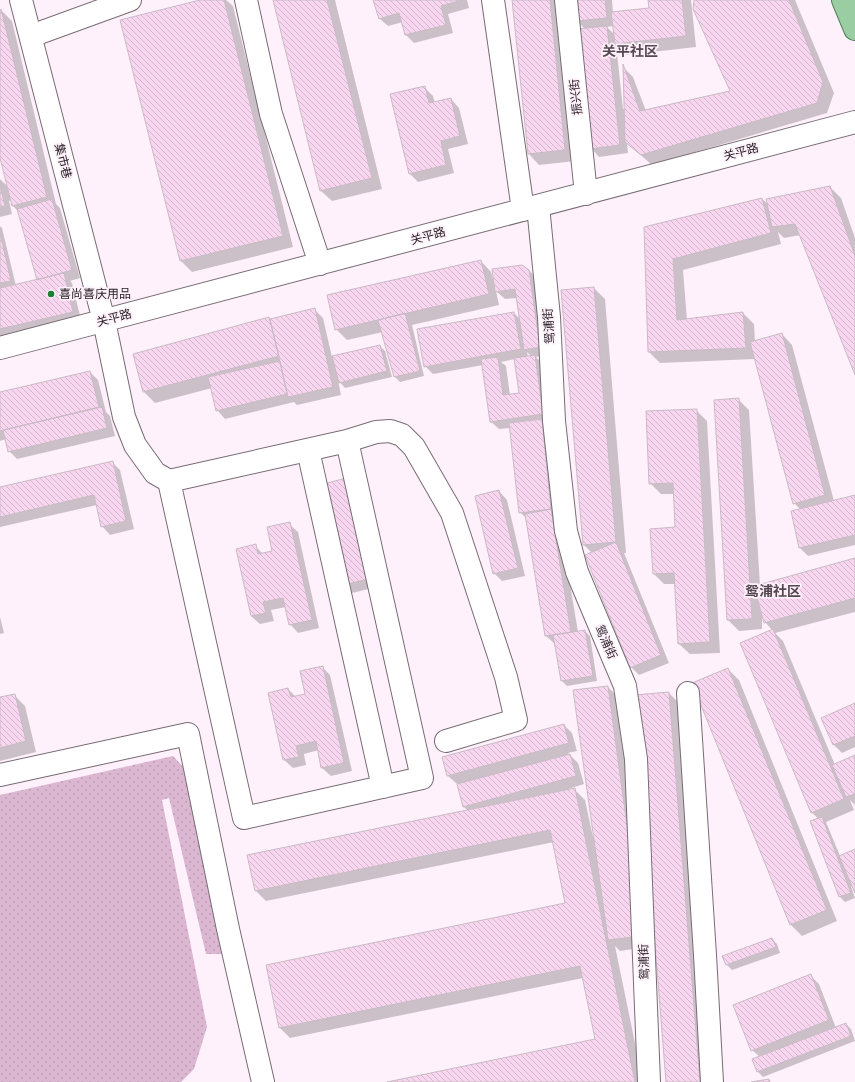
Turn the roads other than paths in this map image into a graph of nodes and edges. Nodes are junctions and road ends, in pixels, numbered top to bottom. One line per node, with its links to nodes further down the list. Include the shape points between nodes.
1 (21, 0): 9 (street, 集市巷)
2 (130, 0): 7 (street)
3 (246, 0): 13 (street, via 271,114)
4 (493, 0): 12 (street, 鸳浦街)
5 (566, 0): 11 (street, 振兴街)
6 (843, 0): 8 (main road)
7 (108, 4): 9 (street)
8 (855, 29)
9 (31, 36): 14 (street, 集市巷)
10 (855, 122): 11 (street, 关平路)
11 (586, 194): 12 (street, 关平路)
12 (531, 208): 13 (street, 关平路); 24 (street, 鸳浦街, via 549,317 554,421 566,531 577,572 625,686 636,759)
13 (320, 264): 14 (street, 关平路)
14 (104, 321): 15 (street, 关平路); 18 (street, 集市巷, via 124,417 135,445 156,473)
15 (0, 348)
16 (347, 441): 17 (street); 20 (street, via 376,432 390,432 402,436 414,447 452,512 506,677 516,720); 22 (street, via 422,778)
17 (308, 450): 18 (street); 22 (street)
18 (168, 481): 22 (street, via 244,818)
19 (688, 693): 25 (street)
20 (446, 741)
21 (0, 775): 23 (street, via 188,734)
22 (383, 787)
23 (263, 1082)
24 (649, 1082)
25 (712, 1082)

